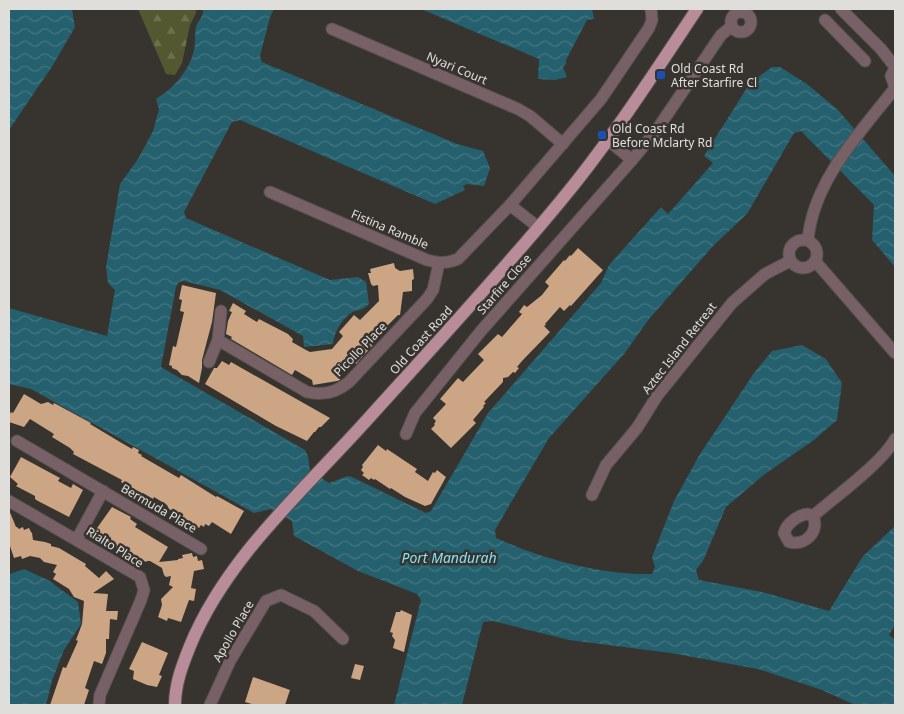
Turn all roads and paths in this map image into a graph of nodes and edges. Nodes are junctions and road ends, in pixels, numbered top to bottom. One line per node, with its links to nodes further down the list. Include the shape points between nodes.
1 (651, 9): 13 (street, Fistina Ramble, via 649,28 601,99)
2 (697, 9): 12 (main road, Old Coast Road)
3 (841, 9): 7 (street)
4 (825, 20): 8 (street)
5 (732, 26): 14 (street, Starfire Close, via 721,35 656,131)
6 (332, 29): 13 (street, Nyari Court, via 518,109)
7 (862, 29): 8 (street); 10 (street)
8 (847, 43): 9 (street)
9 (865, 61)
10 (895, 68): 11 (street, via 892,76)
11 (895, 88): 18 (street, via 836,167 817,199)
12 (608, 140): 14 (street); 17 (main road, Old Coast Road)
13 (563, 144): 16 (street, Fistina Ramble)
14 (632, 160): 26 (street, Starfire Close, via 475,339 415,412)
15 (270, 192): 21 (street, Fistina Ramble)
16 (510, 205): 17 (street); 21 (street, Fistina Ramble, via 458,260)
17 (538, 227): 36 (main road, Old Coast Road, via 241,558 202,618 182,664)
18 (808, 240): 19 (street, via 793,243 788,253); 20 (street, via 815,246)
19 (790, 261): 20 (street, via 803,268); 30 (street, Aztec Island Retreat, via 765,274 732,303 606,465)
20 (816, 261): 24 (street)
21 (439, 263): 23 (street, Picollo Place, via 428,299 348,382 332,393 307,392)
22 (221, 311): 23 (street)
23 (218, 340): 25 (street)
24 (895, 353)
25 (209, 362)
26 (406, 434)
27 (895, 440): 32 (street, via 870,467)
28 (17, 441): 29 (street, Bermuda Place)
29 (103, 491): 33 (street, Bermuda Place); 34 (street, Bermuda Place)
30 (592, 495)
31 (9, 502): 33 (street, Rialto Place)
32 (813, 516)
33 (76, 539): 37 (street, Rialto Place, via 140,577 144,590)
34 (201, 549)
35 (343, 639): 40 (street, Apollo Place, via 314,611 281,595 273,597 266,601 230,661)
36 (175, 692): 38 (main road, Old Coast Road); 39 (main road, Old Coast Road)
37 (98, 705)
38 (169, 705)
39 (175, 705)
40 (210, 705)

